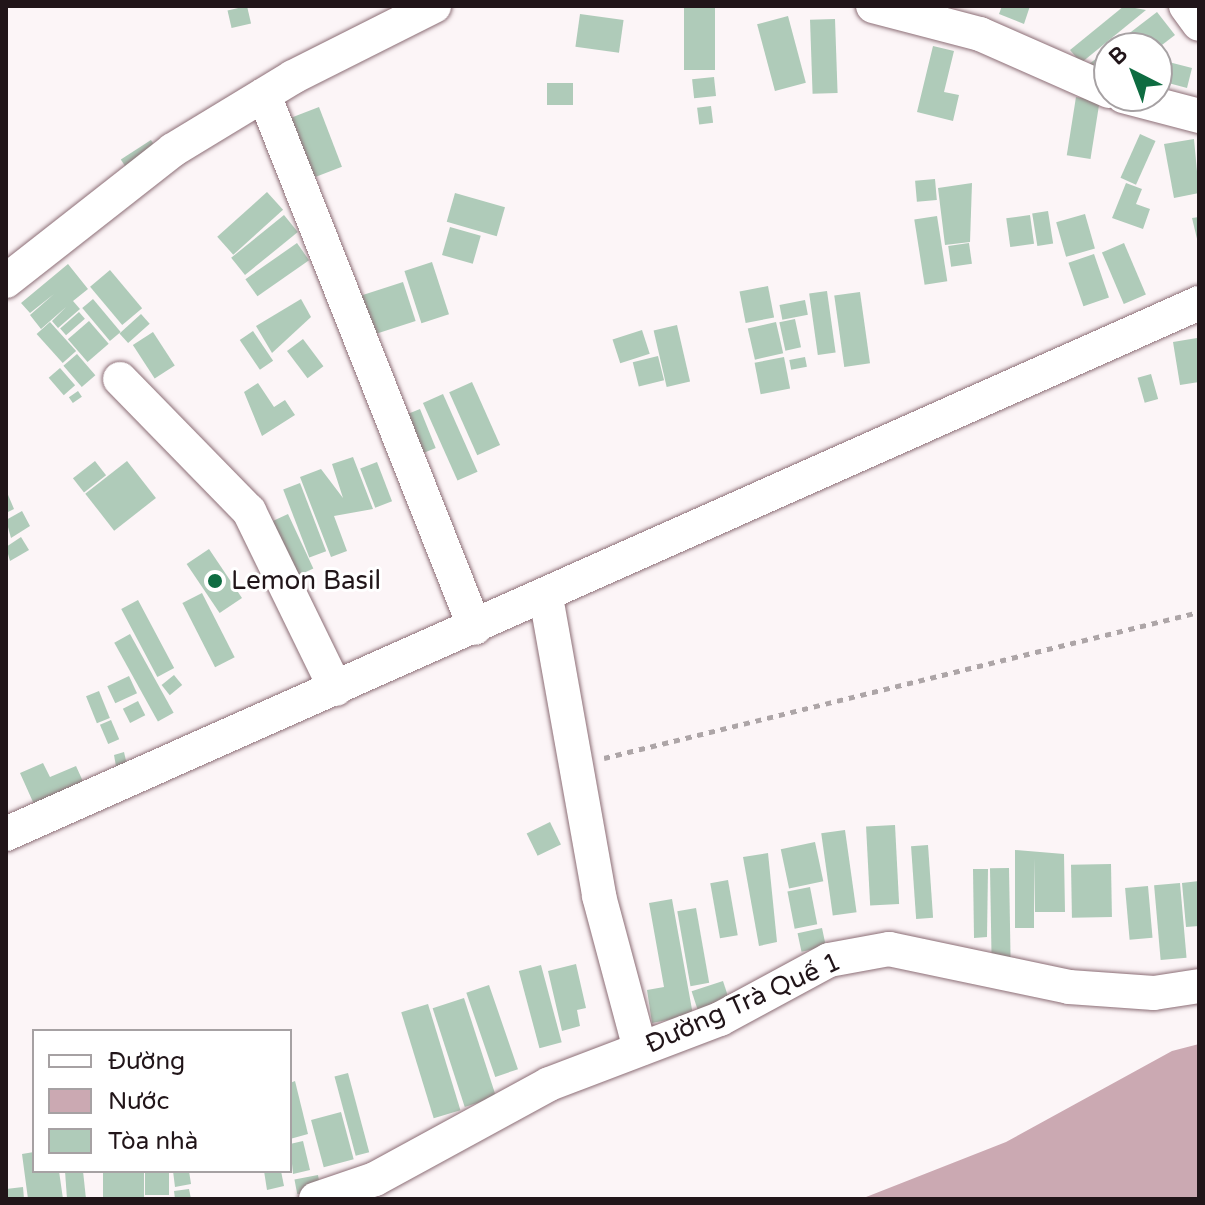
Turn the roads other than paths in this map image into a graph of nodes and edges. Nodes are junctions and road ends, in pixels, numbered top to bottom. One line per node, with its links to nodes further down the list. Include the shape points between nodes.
1 (434, 6): 6 (street)
2 (873, 6): 5 (street, via 980,34)
3 (1186, 6): 4 (street)
4 (1199, 24)
5 (1093, 84)
6 (264, 95): 9 (street, via 173,150); 13 (street)
7 (1173, 109): 8 (street)
8 (1199, 116)
9 (6, 281)
10 (1199, 303): 12 (street)
11 (120, 379): 14 (street, via 249,511)
12 (546, 597): 13 (street); 17 (street, via 599,896)
13 (475, 628): 14 (street)
14 (336, 689): 15 (street)
15 (6, 834)
16 (1199, 986): 17 (street, Đường Trà Quế 1, via 1154,993 1069,987 889,949 829,960 720,1019)
17 (640, 1049): 18 (street, Đường Trà Quế 1, via 549,1084 375,1179)
18 (316, 1199)

